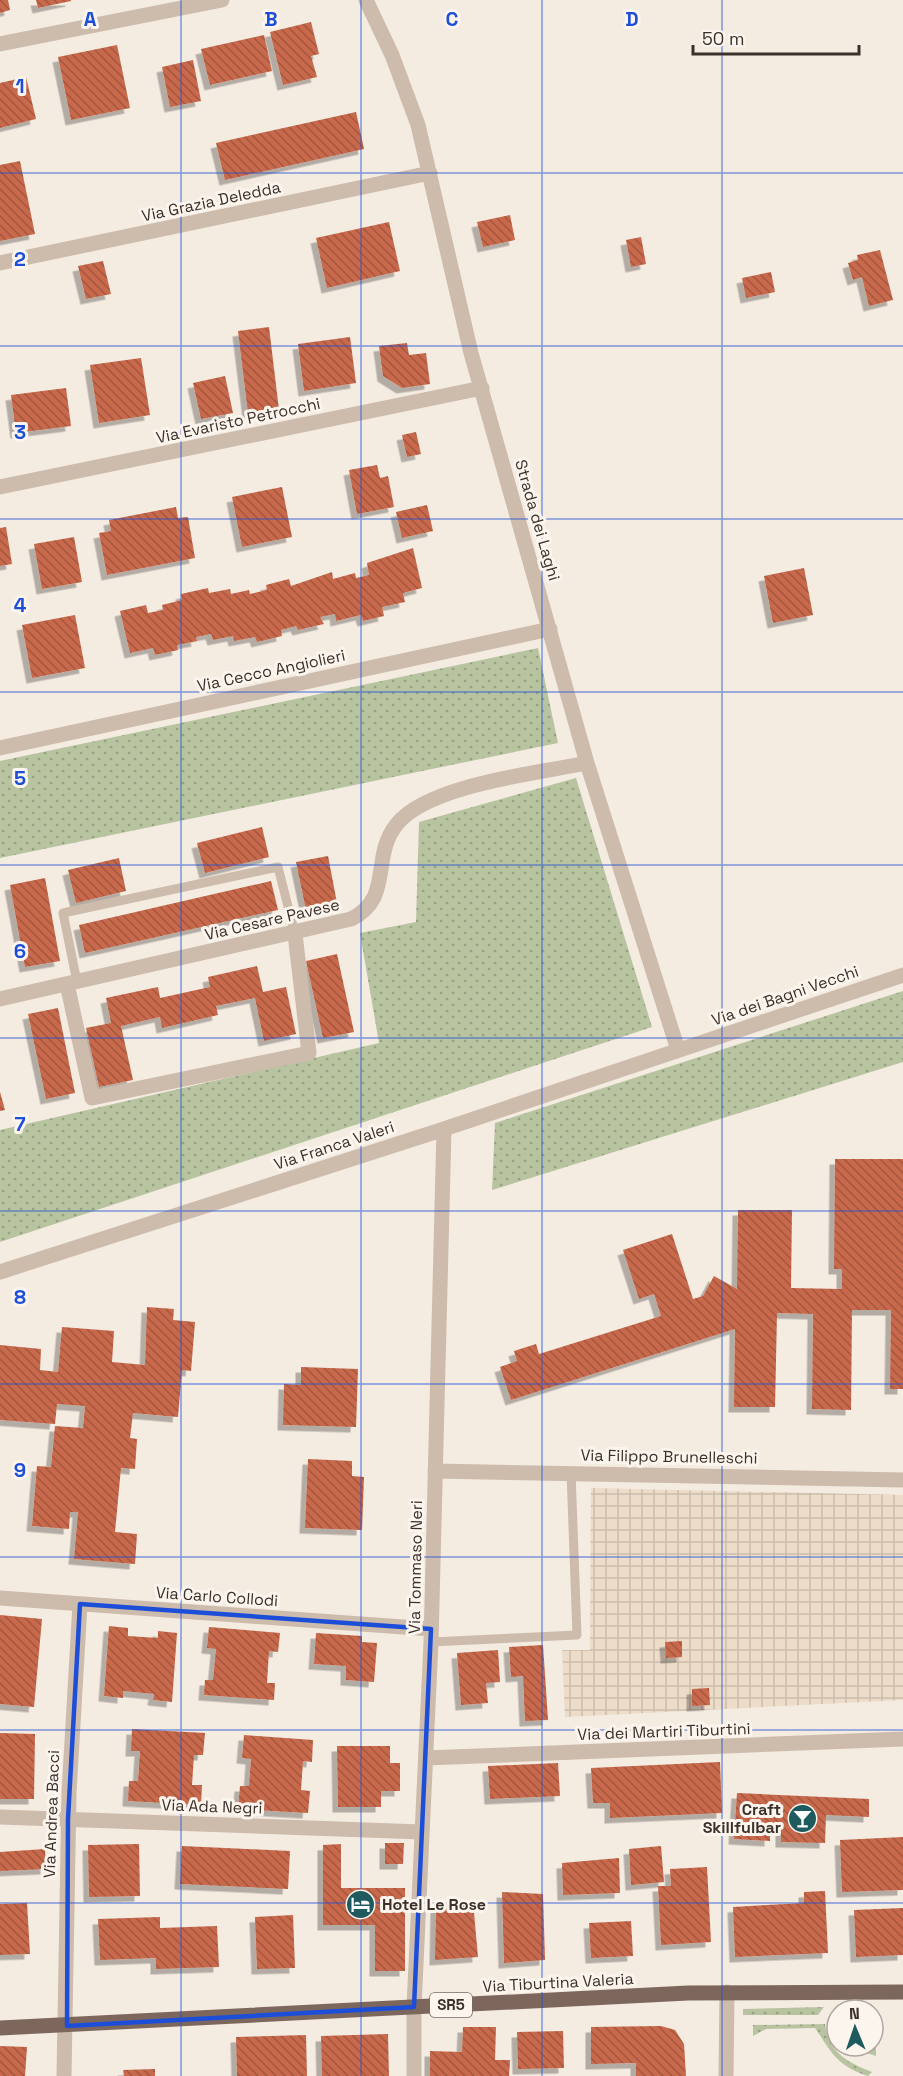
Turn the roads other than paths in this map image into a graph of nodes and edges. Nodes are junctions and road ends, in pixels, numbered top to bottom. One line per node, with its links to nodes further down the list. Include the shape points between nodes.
1 (222, 0): 3 (street)
2 (366, 0): 4 (street, Strada dei Laghi, via 410,100)
3 (0, 44)
4 (430, 173): 5 (street, Via Grazia Deledda); 6 (street, Strada dei Laghi, via 455,291)
5 (0, 263)
6 (482, 388): 7 (street, Via Evaristo Petrocchi); 8 (street, Strada dei Laghi)
7 (0, 487)
8 (550, 629): 9 (street, Via Cecco Angiolieri); 10 (street, Strada dei Laghi)
9 (0, 747)
10 (587, 763): 11 (street, Via Cesare Pavese, via 462,789 419,806 397,824 386,843 378,891 369,908 343,922); 15 (street, Strada dei Laghi)
11 (295, 934): 13 (street, Via Cesare Pavese); 13 (lane, via 278,867 63,913); 13 (street, via 309,1053 92,1098)
12 (903, 975): 15 (street, Via dei Bagni Vecchi)
13 (72, 983): 14 (street, Via Cesare Pavese)
14 (0, 999)
15 (678, 1050): 16 (street, Via Franca Valeri)
16 (444, 1128): 17 (street, Via Franca Valeri); 18 (street, Via Tommaso Neri)
17 (0, 1272)
18 (435, 1471): 19 (street, Via Filippo Brunelleschi); 23 (street, Via Tommaso Neri)
19 (571, 1472): 20 (street, Via Filippo Brunelleschi); 23 (lane, via 577,1635)
20 (903, 1480)
21 (0, 1598): 22 (street, Via Carlo Collodi)
22 (80, 1604): 23 (street, Via Carlo Collodi); 27 (street, Via Andrea Bacci)
23 (431, 1636): 25 (street, Via Tommaso Neri)
24 (903, 1739): 25 (street, Via dei Martiri Tiburtini)
25 (426, 1758): 28 (street, Via Tommaso Neri)
26 (0, 1817): 27 (street, Via Ada Negri)
27 (68, 1818): 28 (street, Via Ada Negri); 32 (street, Via Andrea Bacci)
28 (422, 1832): 31 (street, Via Tommaso Neri)
29 (727, 1992): 30 (main road, Via Tiburtina Valeria / SR5); 31 (main road, Via Tiburtina Valeria / SR5); 36 (street)
30 (903, 1992)
31 (414, 2007): 32 (main road, Via Tiburtina Valeria / SR5); 35 (street, Via Tommaso Neri)
32 (67, 2026): 33 (main road, Via Tiburtina Valeria / SR5); 34 (street, Via Andrea Bacci)
33 (0, 2028)
34 (64, 2076)
35 (414, 2076)
36 (726, 2076)

